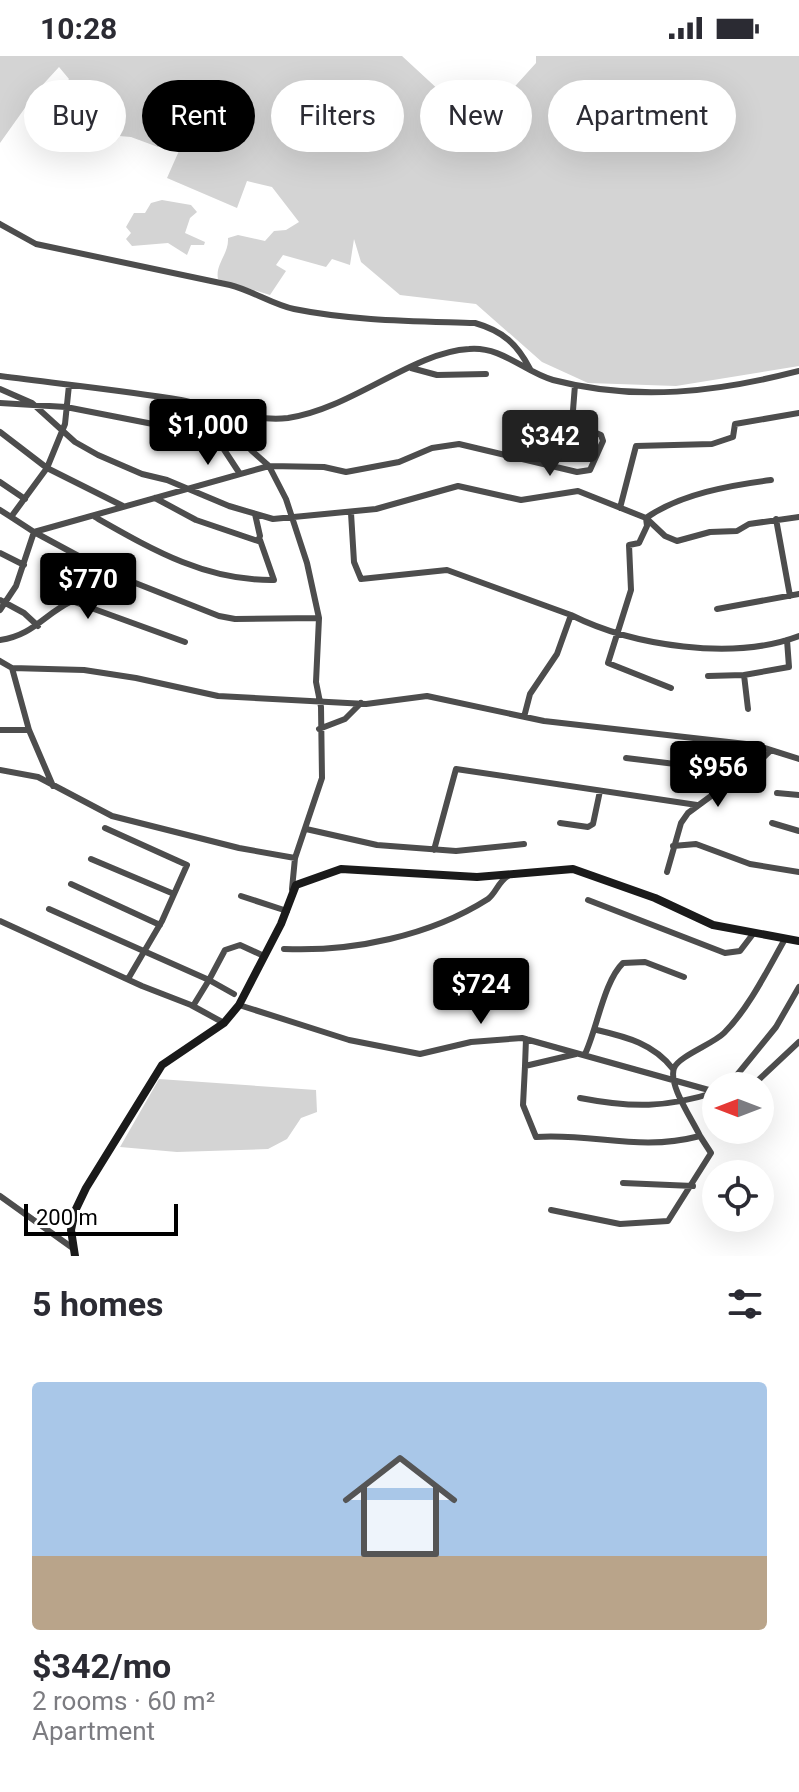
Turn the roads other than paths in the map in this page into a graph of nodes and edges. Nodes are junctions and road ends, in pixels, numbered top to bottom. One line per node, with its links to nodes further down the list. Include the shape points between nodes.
1 (0, 224): 3 (street, via 36,244 230,285 291,308 475,323 512,342)
2 (411, 368): 3 (street, via 449,353 481,349); 5 (street, via 437,375); 13 (street, via 319,410 287,418)
3 (530, 369): 8 (street)
4 (799, 371): 8 (street, via 687,393 635,394)
5 (486, 374)
6 (0, 376): 7 (street)
7 (69, 385): 12 (street); 13 (street)
8 (575, 385): 17 (street, via 572,423 601,435 603,441 590,470 577,472 459,444 346,472)
9 (0, 389): 11 (street)
10 (0, 403): 11 (street)
11 (32, 403): 12 (street); 15 (street)
12 (66, 407): 15 (street); 19 (street, via 212,437)
13 (236, 413): 17 (street, via 251,450)
14 (799, 413): 26 (street, via 735,424 733,437 712,444 636,446)
15 (61, 431): 18 (street); 22 (street, via 98,455)
16 (0, 432): 18 (street)
17 (269, 466): 19 (street); 35 (street)
18 (47, 468): 24 (street); 25 (street)
19 (240, 474): 22 (street)
20 (771, 480): 33 (street, via 691,498)
21 (0, 482): 24 (street)
22 (187, 489): 23 (street); 29 (street)
23 (154, 498): 25 (street); 37 (street, via 196,520)
24 (25, 499): 30 (street)
25 (123, 506): 31 (street)
26 (620, 508): 28 (street, via 578,491 521,500 458,486); 33 (street)
27 (0, 510): 30 (street)
28 (351, 513): 35 (street); 45 (street, via 354,562 361,579 447,570)
29 (255, 514): 35 (street); 37 (street)
30 (11, 517): 36 (street)
31 (95, 517): 36 (street); 37 (street, via 151,549 220,577 274,580)
32 (799, 517): 34 (street)
33 (646, 518): 34 (street, via 677,541); 48 (street, via 639,543 629,545 631,590)
34 (776, 519): 41 (street)
35 (291, 520): 46 (street)
36 (34, 532): 39 (street); 46 (street, via 110,573 219,616)
37 (260, 540)
38 (0, 553): 39 (street)
39 (24, 565): 42 (street)
40 (799, 594): 41 (street)
41 (790, 596): 43 (street)
42 (3, 602): 44 (street); 47 (street)
43 (717, 609)
44 (0, 610)
45 (571, 615): 48 (street); 61 (street, via 557,654 530,694)
46 (319, 618): 58 (street)
47 (38, 626): 50 (street); 52 (street, via 72,601)
48 (616, 634): 51 (street, via 716,651); 57 (street, via 608,663)
49 (799, 636): 51 (street)
50 (0, 640)
51 (787, 640): 55 (street, via 789,667)
52 (185, 642)
53 (0, 661): 54 (street)
54 (12, 668): 58 (street, via 84,670 218,696); 64 (street)
55 (744, 675): 56 (street); 60 (street)
56 (708, 676)
57 (671, 688)
58 (317, 701): 59 (street); 62 (street)
59 (361, 703): 61 (street, via 427,696); 62 (street, via 345,719)
60 (748, 709)
61 (524, 717): 65 (street)
62 (319, 729): 78 (street, via 322,778)
63 (0, 730): 64 (street)
64 (29, 730): 70 (street)
65 (770, 751): 67 (street); 69 (street)
66 (626, 758): 69 (street)
67 (799, 759)
68 (0, 770): 70 (street, via 38,777)
69 (749, 773): 74 (street)
70 (53, 786): 83 (street, via 112,816)
71 (600, 791): 74 (street); 75 (street, via 593,824); 82 (street, via 456,769)
72 (777, 793): 73 (street)
73 (799, 795)
74 (697, 805): 81 (street, via 681,823)
75 (560, 823)
76 (772, 823): 79 (street)
77 (105, 828): 90 (street, via 185,862)
78 (306, 829): 82 (street, via 377,845); 83 (street)
79 (799, 831)
80 (524, 844): 82 (street)
81 (673, 846): 86 (street); 87 (street, via 696,844 750,864)
82 (434, 850)
83 (295, 858): 89 (street)
84 (91, 859): 90 (street)
85 (514, 872): 89 (main road, via 448,877 341,869 296,885); 97 (main road, via 573,869 713,925); 100 (street, via 500,881 490,898 433,925 378,943)
86 (667, 872)
87 (799, 872)
88 (71, 884): 96 (street)
89 (291, 892): 94 (main road)
90 (174, 894): 96 (street)
91 (241, 896): 94 (street)
92 (588, 900): 97 (street, via 725,953 740,951)
93 (49, 909): 101 (street)
94 (287, 911): 102 (main road)
95 (0, 921): 104 (street)
96 (160, 925): 101 (street)
97 (753, 934): 98 (main road)
98 (785, 939): 99 (main road); 117 (street, via 725,1032)
99 (799, 941)
100 (284, 949)
101 (145, 952): 104 (street); 105 (street)
102 (264, 956): 105 (street, via 231,946); 108 (main road)
103 (684, 977): 111 (street, via 645,962 623,963 611,981)
104 (128, 979): 109 (street)
105 (209, 980): 107 (street); 109 (street)
106 (799, 987): 118 (street, via 776,1027)
107 (234, 994)
108 (239, 1005): 110 (main road); 112 (street, via 349,1040 420,1054 471,1042)
109 (193, 1006): 110 (street)
110 (224, 1023): 130 (main road, via 162,1065 75,1211)
111 (597, 1030): 115 (street); 117 (street, via 660,1052)
112 (526, 1039): 114 (street); 116 (street)
113 (799, 1042): 119 (street)
114 (576, 1054): 115 (street); 116 (street)
115 (585, 1054): 120 (street)
116 (525, 1066): 125 (street, via 523,1105 536,1137 648,1145)
117 (673, 1069): 120 (street)
118 (739, 1072)
119 (767, 1072)
120 (673, 1081): 121 (street); 124 (street)
121 (702, 1088)
122 (702, 1096): 124 (street)
123 (580, 1098): 124 (street, via 664,1107)
124 (684, 1102): 125 (street)
125 (700, 1136): 127 (street, via 711,1153)
126 (623, 1183): 127 (street)
127 (693, 1186): 129 (street, via 668,1221 654,1224 620,1224)
128 (0, 1196): 130 (street)
129 (551, 1210)
130 (75, 1253)

